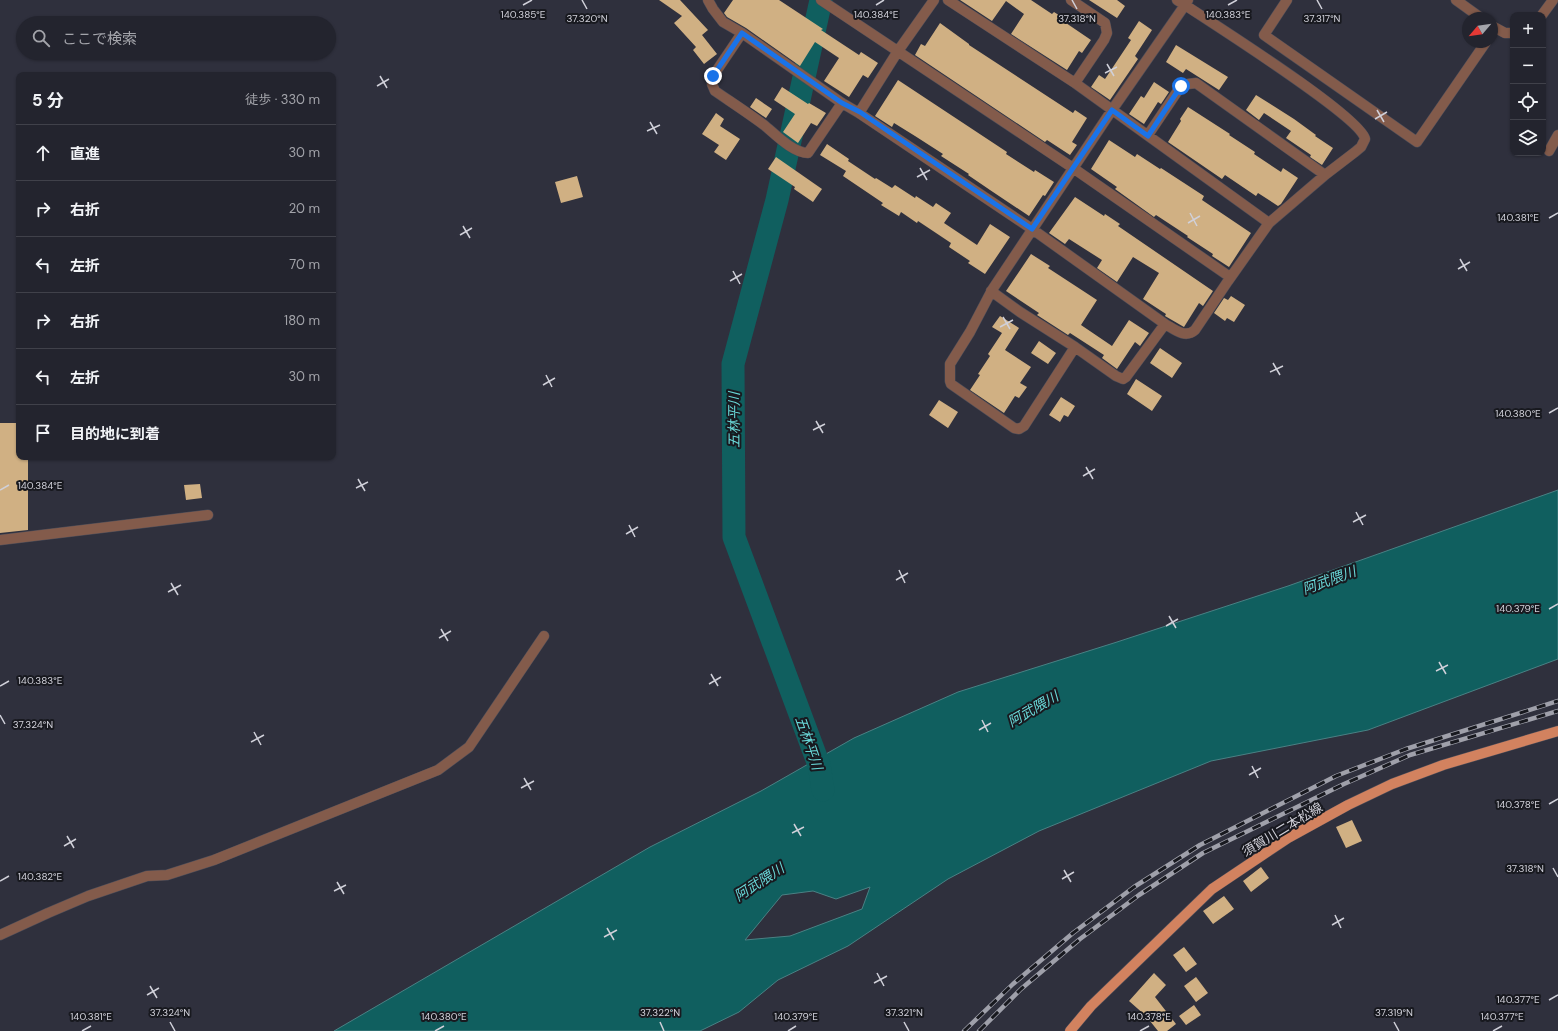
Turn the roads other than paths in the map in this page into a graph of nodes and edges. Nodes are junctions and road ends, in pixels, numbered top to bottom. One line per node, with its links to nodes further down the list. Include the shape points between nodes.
1 (708, 0): 13 (street, via 723,22)
2 (821, 0): 16 (street)
3 (934, 0): 16 (street)
4 (948, 0): 17 (street)
5 (1071, 0): 17 (street, via 1105,23 1107,29 1104,40)
6 (1287, 0): 15 (street, via 1264,35 1417,142)
7 (1456, 0): 10 (street)
8 (1553, 0): 11 (street)
9 (1183, 2): 19 (street); 25 (street, via 1294,78 1358,128 1365,139 1361,147)
10 (1473, 12)
11 (1544, 12)
12 (1498, 30): 14 (street)
13 (742, 33): 18 (street); 18 (street, via 716,70 712,84 715,91 786,143 802,153 808,153)
14 (1510, 33)
15 (1482, 48)
16 (898, 51): 20 (street); 24 (street)
17 (1075, 83): 19 (street)
18 (842, 103): 20 (street)
19 (1112, 110): 22 (street); 24 (street)
20 (860, 112): 27 (street)
21 (1558, 135): 23 (street)
22 (1148, 136): 25 (street, via 1181,86 1196,83); 26 (street)
23 (1549, 151)
24 (1073, 168): 27 (street); 28 (street)
25 (1325, 175): 26 (street)
26 (1270, 223): 28 (street)
27 (1032, 229): 29 (street); 30 (street)
28 (1230, 277): 30 (street, via 1191,334 1184,334)
29 (991, 291): 31 (street); 31 (street, via 950,364 950,381 1014,428 1024,426)
30 (1165, 324): 31 (street, via 1123,379)
31 (1075, 348)
32 (208, 514): 33 (street)
33 (0, 540)
34 (544, 636): 36 (street, via 469,747 438,770 214,860 168,875 147,876 88,896)
35 (1558, 731): 37 (main road, 須賀川二本松線, via 1444,765 1392,784 1288,838 1212,889 1091,1006)
36 (0, 935)
37 (1070, 1031)

